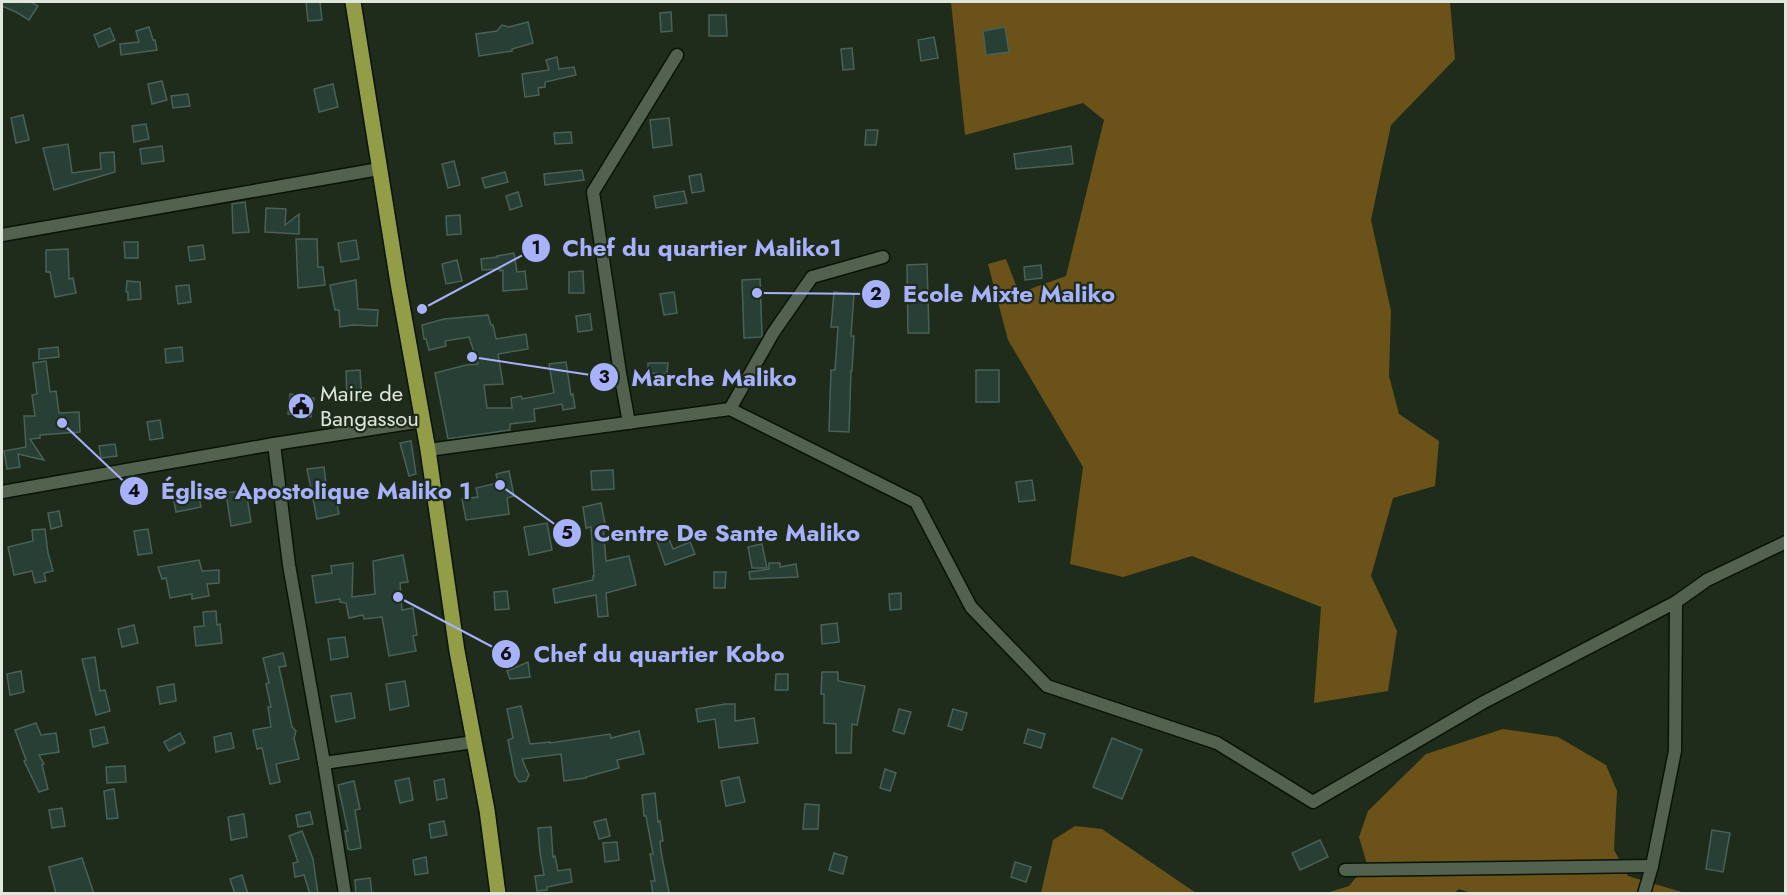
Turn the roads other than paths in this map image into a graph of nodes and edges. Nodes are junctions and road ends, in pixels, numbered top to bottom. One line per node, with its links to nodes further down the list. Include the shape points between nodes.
1 (353, 2): 3 (main road)
2 (677, 55): 8 (street, via 594,192)
3 (379, 169): 4 (street); 7 (main road)
4 (2, 235)
5 (883, 257): 6 (street, via 812,277 773,333)
6 (730, 409): 8 (street); 13 (street, via 916,502 971,606 1047,686 1217,743 1313,802 1484,702)
7 (423, 421): 9 (street); 10 (main road)
8 (629, 423): 10 (street)
9 (274, 444): 11 (street); 15 (street, via 289,566)
10 (428, 450): 14 (main road)
11 (2, 492)
12 (1785, 542): 13 (street, via 1707,580)
13 (1676, 602): 16 (street, via 1675,751)
14 (474, 742): 15 (street); 19 (main road)
15 (324, 763): 18 (street)
16 (1652, 866): 17 (street); 20 (street)
17 (1345, 870)
18 (345, 894)
19 (498, 894)
20 (1644, 894)

